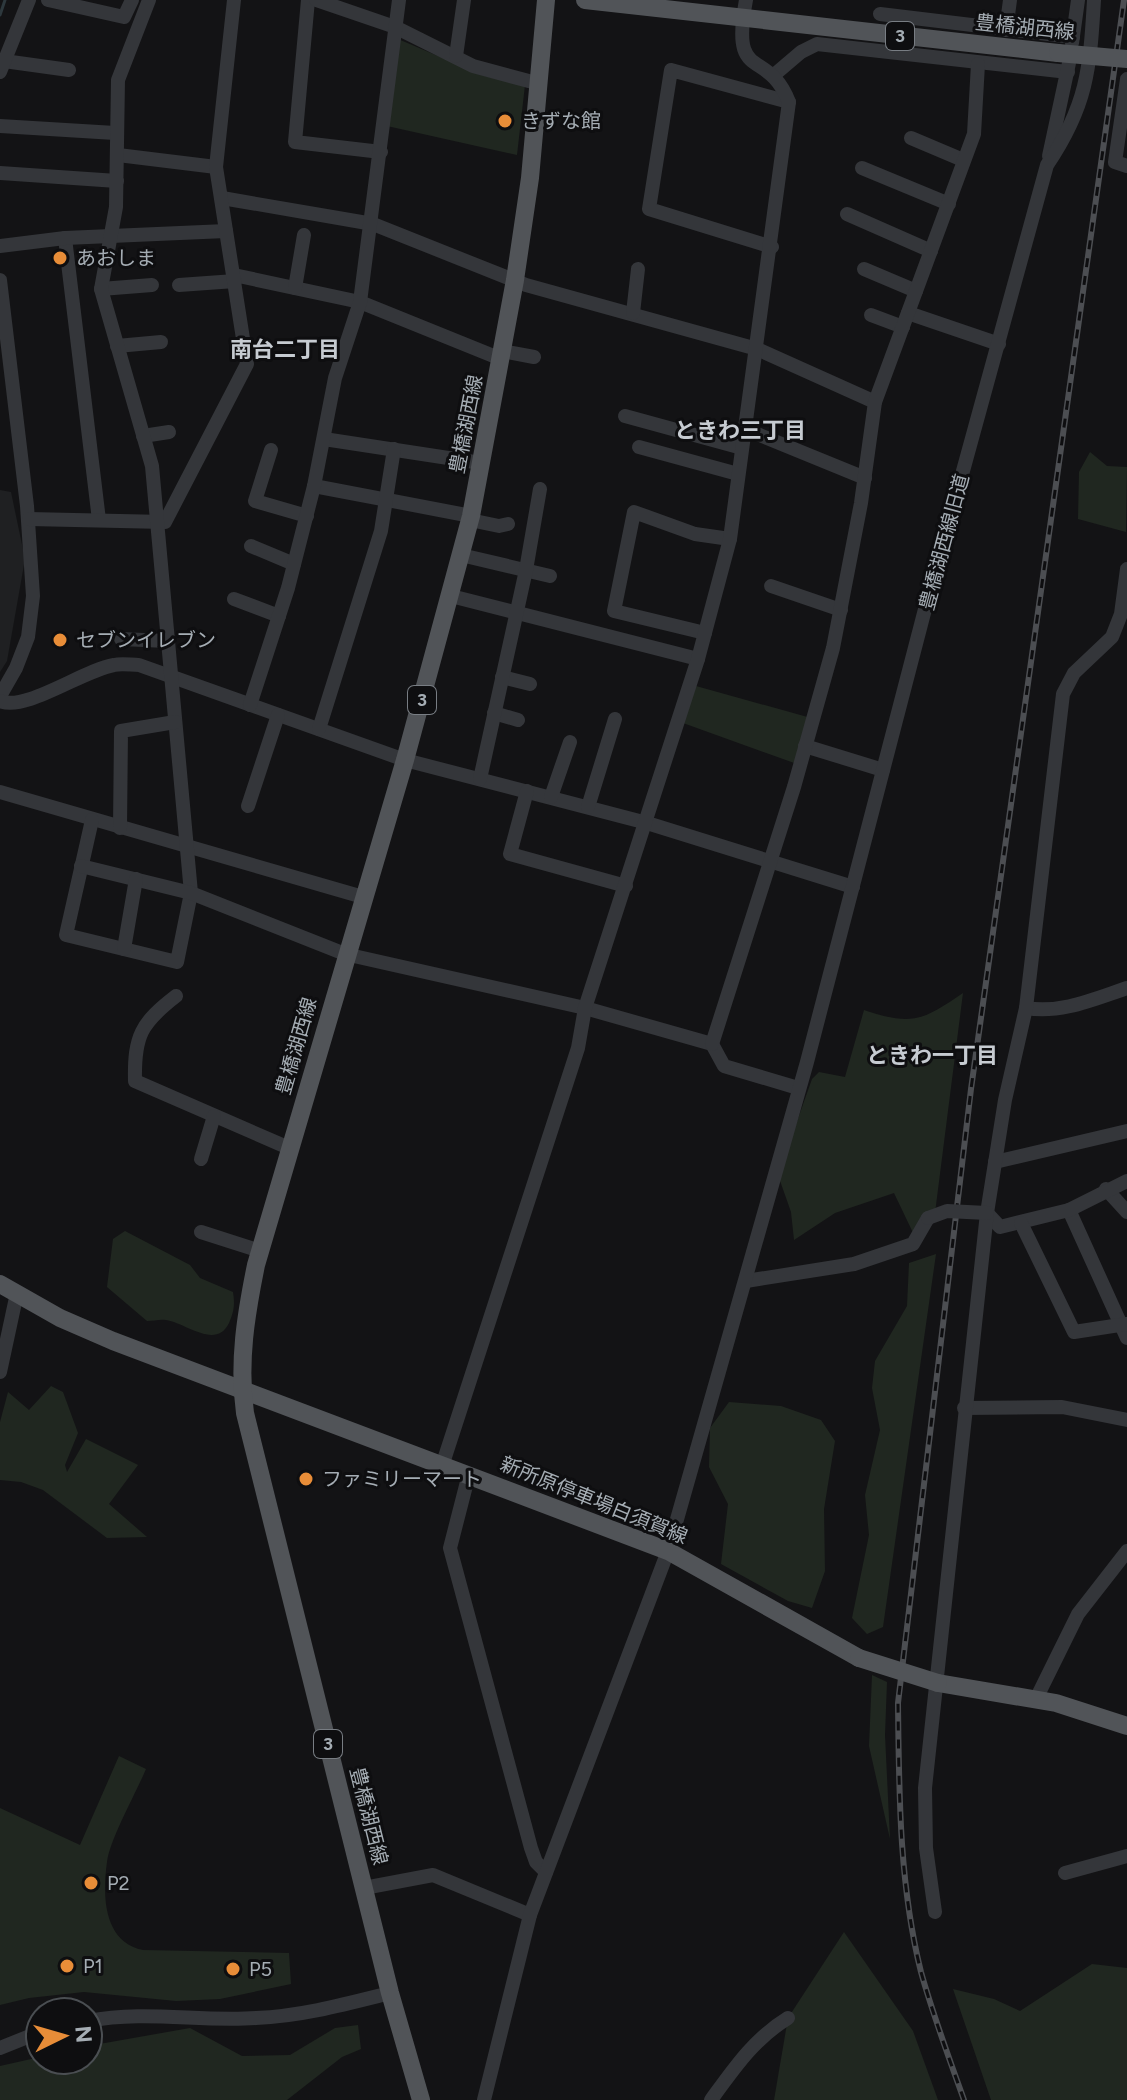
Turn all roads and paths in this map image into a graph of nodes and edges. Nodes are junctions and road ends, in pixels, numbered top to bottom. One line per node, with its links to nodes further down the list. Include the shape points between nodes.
1 (29, 0): 24 (street)
2 (48, 0): 15 (street)
3 (132, 0): 15 (street, via 124,17)
4 (149, 0): 32 (street, via 118,80)
5 (234, 0): 39 (street)
6 (308, 0): 34 (street, via 295,142)
7 (316, 0): 18 (street)
8 (399, 0): 18 (street)
9 (464, 0): 21 (street)
10 (546, 0): 29 (main road, 豊橋湖西線 / 3)
11 (585, 0): 16 (main road, 豊橋湖西線 / 3)
12 (1010, 0): 19 (street)
13 (1078, 0): 20 (street)
14 (1094, 0): 37 (street, 豊橋湖西線旧道, via 1079,112)
15 (71, 3)
16 (744, 8): 22 (main road, 豊橋湖西線 / 3, bridge); 27 (street, via 743,53)
17 (880, 11): 19 (street)
18 (395, 27): 21 (street); 34 (street)
19 (1006, 30): 20 (street)
20 (1073, 37): 26 (street)
21 (456, 56): 29 (street, via 473,66)
22 (1127, 59)
23 (978, 64): 26 (street); 27 (street, via 817,44); 36 (street, via 974,134)
24 (2, 67): 25 (street)
25 (69, 70)
26 (1068, 72): 37 (street)
27 (774, 75): 30 (street)
28 (1127, 79): 38 (street, via 1115,162)
29 (540, 84): 58 (main road, 豊橋湖西線 / 3)
30 (789, 102): 52 (street); 52 (street, via 671,70 649,209)
31 (0, 126): 32 (street)
32 (115, 133): 35 (street)
33 (911, 138): 36 (street)
34 (381, 152): 46 (street)
35 (118, 155): 39 (street); 42 (street)
36 (963, 160): 44 (street)
37 (1047, 165): 69 (street, 豊橋湖西線旧道)
38 (1127, 166)
39 (216, 167): 43 (street)
40 (862, 168): 44 (street)
41 (0, 173): 42 (street)
42 (117, 181): 48 (street)
43 (222, 198): 46 (street); 47 (street)
44 (949, 204): 53 (street)
45 (847, 214): 53 (street)
46 (373, 224): 58 (street); 64 (street)
47 (226, 231): 48 (street); 56 (street)
48 (111, 235): 50 (street); 62 (street)
49 (304, 235): 61 (street)
50 (65, 238): 51 (street); 93 (street)
51 (0, 246)
52 (772, 247): 71 (street)
53 (931, 251): 63 (street)
54 (638, 269): 65 (street)
55 (864, 269): 63 (street)
56 (234, 278): 60 (street); 61 (street); 94 (street, via 247,364 165,522)
57 (0, 280): 92 (street)
58 (515, 280): 65 (street); 72 (main road, 豊橋湖西線 / 3)
59 (152, 285): 62 (street)
60 (179, 285)
61 (295, 288): 64 (street)
62 (101, 289): 70 (street)
63 (916, 291): 67 (street)
64 (360, 302): 72 (street); 79 (street, via 335,378)
65 (633, 313): 71 (street)
66 (871, 315): 67 (street)
67 (905, 320): 69 (street); 74 (street)
68 (161, 342): 70 (street)
69 (999, 344): 128 (street, 豊橋湖西線旧道)
70 (117, 346): 78 (street)
71 (757, 349): 74 (street); 76 (street)
72 (502, 355): 73 (street); 84 (main road, 豊橋湖西線 / 3)
73 (534, 357)
74 (875, 402): 86 (street)
75 (625, 416): 81 (street)
76 (745, 429): 81 (street); 86 (street)
77 (169, 432): 78 (street)
78 (143, 436): 94 (street, via 152,466)
79 (324, 439): 82 (street); 87 (street)
80 (639, 447): 85 (street)
81 (742, 448): 85 (street)
82 (394, 449): 84 (street); 89 (street)
83 (271, 450): 90 (street, via 255,501)
84 (481, 463): 91 (main road, 豊橋湖西線 / 3)
85 (738, 474): 96 (street)
86 (865, 478): 107 (street)
87 (314, 486): 89 (street); 90 (street)
88 (540, 489): 101 (street)
89 (386, 500): 91 (street); 124 (street)
90 (307, 516): 99 (street)
91 (471, 518): 95 (street); 98 (main road, 豊橋湖西線 / 3)
92 (29, 519): 93 (street); 117 (street, via 33,599 28,637)
93 (99, 520): 94 (street)
94 (155, 521): 112 (street)
95 (508, 524)
96 (730, 539): 109 (street); 109 (street, via 695,534 634,512 614,611)
97 (251, 546): 99 (street)
98 (461, 555): 101 (street); 104 (main road, 豊橋湖西線 / 3)
99 (294, 564): 108 (street)
100 (1127, 569): 110 (street)
101 (526, 570): 102 (street); 106 (street)
102 (550, 576)
103 (771, 586): 107 (street)
104 (451, 596): 106 (street); 127 (main road, 豊橋湖西線 / 3)
105 (234, 599): 108 (street)
106 (517, 610): 113 (street); 115 (street)
107 (841, 610): 126 (street)
108 (279, 616): 118 (street)
109 (705, 633): 113 (street)
110 (1120, 636): 151 (street, via 1074,673 1063,694)
111 (121, 639): 112 (street)
112 (167, 641): 114 (street)
113 (698, 659): 136 (street)
114 (171, 674): 117 (street, via 114,664 22,703); 118 (street); 123 (street)
115 (502, 677): 116 (street); 119 (street)
116 (530, 684)
117 (0, 698)
118 (250, 705): 120 (street)
119 (494, 713): 122 (street); 129 (street)
120 (278, 715): 124 (street); 133 (street)
121 (615, 719): 134 (street)
122 (518, 720)
123 (175, 722): 137 (street, via 121,731); 138 (street)
124 (319, 729): 127 (street)
125 (570, 742): 132 (street)
126 (805, 746): 128 (street); 139 (street)
127 (405, 760): 129 (street); 145 (main road, 豊橋湖西線 / 3)
128 (883, 770): 143 (street, 豊橋湖西線旧道)
129 (480, 779): 130 (street)
130 (527, 791): 132 (street); 142 (street, via 510,854)
131 (0, 792): 135 (street)
132 (551, 797): 134 (street)
133 (248, 806)
134 (588, 807): 136 (street)
135 (92, 820): 137 (street); 140 (street)
136 (647, 823): 139 (street); 142 (street)
137 (120, 828): 138 (street)
138 (185, 845): 144 (street); 145 (street)
139 (770, 863): 143 (street); 152 (street)
140 (81, 866): 141 (street); 146 (street, via 66,935)
141 (136, 879): 144 (street); 146 (street)
142 (626, 886): 150 (street)
143 (853, 887): 153 (street, 豊橋湖西線旧道)
144 (191, 893): 146 (street, via 177,962); 147 (street)
145 (363, 897): 147 (main road, 豊橋湖西線 / 3)
146 (124, 949)
147 (345, 954): 150 (street); 156 (main road, 豊橋湖西線 / 3)
148 (1127, 988): 151 (street, via 1066,1008)
149 (176, 996): 154 (street, via 148,1018 134,1052 135,1081)
150 (585, 1008): 152 (street); 175 (street, via 578,1048)
151 (1026, 1008): 158 (street)
152 (712, 1044): 153 (street, via 724,1066)
153 (798, 1088): 167 (street, 豊橋湖西線旧道)
154 (214, 1116): 156 (street); 157 (street)
155 (1127, 1131): 158 (street)
156 (289, 1148): 166 (main road, 豊橋湖西線 / 3)
157 (201, 1159)
158 (995, 1162): 163 (street)
159 (1127, 1181): 160 (street)
160 (1106, 1189): 161 (street); 162 (street)
161 (1069, 1210): 164 (street); 170 (street)
162 (1127, 1212)
163 (987, 1213): 164 (street, via 1000,1227); 167 (street, bridge, via 947,1211 928,1218 913,1244 854,1264); 173 (street, via 980,1308)
164 (1021, 1223): 170 (street, via 1074,1332)
165 (201, 1232): 166 (street)
166 (260, 1251): 172 (main road, 豊橋湖西線 / 3, via 246,1314)
167 (746, 1281): 177 (street, 豊橋湖西線旧道)
168 (0, 1284): 169 (main road, 新所原停車場白須賀線)
169 (17, 1293): 171 (street); 172 (main road, 新所原停車場白須賀線, via 113,1341)
170 (1125, 1329)
171 (0, 1372)
172 (242, 1387): 175 (main road, 新所原停車場白須賀線); 185 (main road, 豊橋湖西線 / 3)
173 (964, 1408): 174 (street, via 1062,1407); 179 (street)
174 (1127, 1420)
175 (443, 1463): 176 (main road, 新所原停車場白須賀線)
176 (469, 1474): 177 (main road, 新所原停車場白須賀線); 183 (street, via 450,1548 531,1848)
177 (668, 1551): 179 (main road, 新所原停車場白須賀線, bridge, via 859,1658); 183 (street, 豊橋湖西線旧道)
178 (1127, 1551): 180 (street, via 1078,1614)
179 (938, 1683): 180 (main road, 新所原停車場白須賀線); 186 (street, via 925,1788)
180 (1036, 1699): 181 (main road, 新所原停車場白須賀線)
181 (1127, 1726)
182 (1127, 1856): 184 (street)
183 (546, 1872): 187 (street, 豊橋湖西線旧道)
184 (1065, 1873)
185 (364, 1888): 187 (street, via 433,1875); 188 (main road, 豊橋湖西線 / 3)
186 (935, 1912)
187 (530, 1915): 194 (street, 豊橋湖西線旧道)
188 (390, 1993): 190 (street, via 318,2011 254,2019 160,2014); 193 (main road, 豊橋湖西線 / 3)
189 (788, 2018): 195 (street, via 747,2051)
190 (104, 2019)
191 (24, 2038): 192 (street)
192 (0, 2048)
193 (421, 2100)
194 (484, 2100)
195 (711, 2100)

